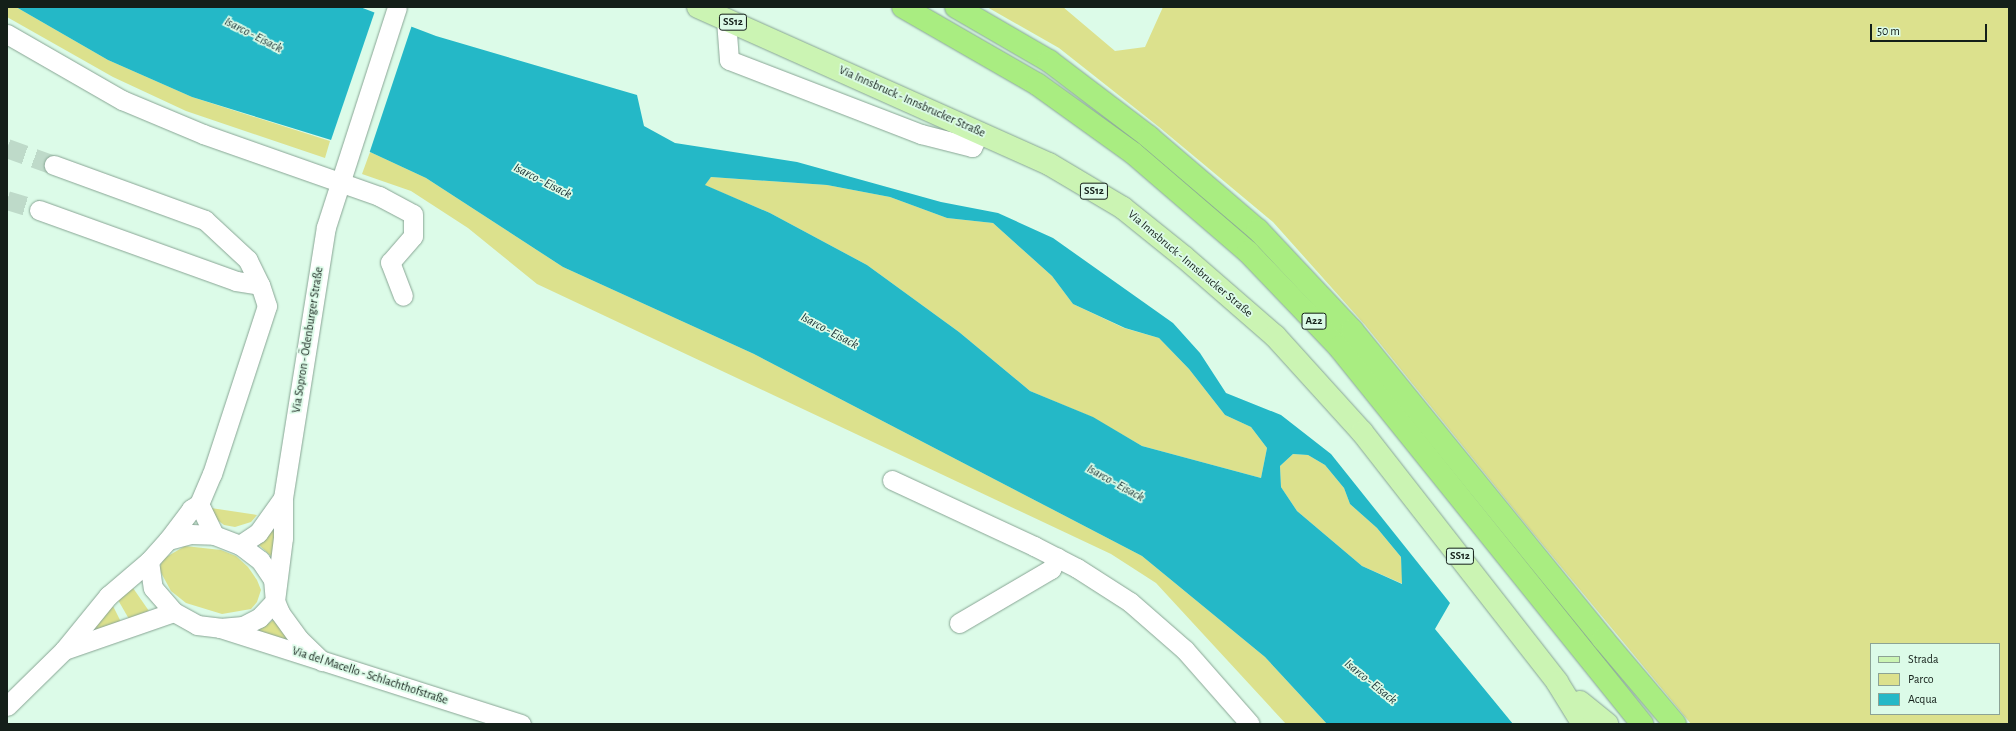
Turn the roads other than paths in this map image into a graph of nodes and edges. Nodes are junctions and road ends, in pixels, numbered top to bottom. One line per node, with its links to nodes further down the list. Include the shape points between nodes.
1 (698, 7): 5 (main road, Via Innsbruck - Innsbrucker Straße / SS12)
2 (903, 7): 33 (highway, A22, via 1037,84 1133,153 1248,252 1339,347)
3 (956, 7): 34 (highway, A22, via 1049,61 1149,137 1258,230 1352,330)
4 (394, 15): 9 (street, Via Sopron - Ödenburger Straße)
5 (726, 20): 7 (main road, Via Innsbruck - Innsbrucker Straße / SS12); 7 (street, via 728,60 921,134 972,147)
6 (7, 34): 9 (street, via 122,100 203,134)
7 (980, 132): 28 (main road, Via Innsbruck - Innsbrucker Straße / SS12, via 1049,164 1123,208 1275,336 1362,432 1557,682)
8 (54, 165): 11 (street, via 205,220 248,260)
9 (342, 178): 12 (street, via 413,214 413,236 390,262); 14 (street, Via Sopron - Ödenburger Straße, via 326,227)
10 (39, 210): 11 (street, via 236,281)
11 (260, 285): 15 (street, via 267,306 225,436)
12 (403, 296)
13 (892, 480): 19 (street)
14 (283, 498): 18 (street, via 258,533); 21 (street, via 283,538)
15 (199, 504): 16 (street); 17 (street, via 192,508)
16 (214, 535): 17 (street, via 190,534); 18 (street)
17 (168, 540): 20 (street)
18 (240, 545): 21 (street, via 260,560 273,579)
19 (1057, 558): 23 (street, via 1051,569); 30 (street, via 1130,602 1172,637 1217,684)
20 (149, 562): 22 (street, Via del Macello - Schlachthofstraße, via 153,588); 25 (street, via 108,596)
21 (275, 600): 24 (street, Via del Macello - Schlachthofstraße, via 254,620 242,626); 26 (street, via 280,613 299,639)
22 (174, 612): 24 (street, Via del Macello - Schlachthofstraße, via 197,625); 25 (street)
23 (959, 623)
24 (220, 628): 26 (street, Via del Macello - Schlachthofstraße)
25 (64, 650): 27 (street)
26 (322, 661): 29 (street, Via del Macello - Schlachthofstraße)
27 (7, 706)
28 (1578, 715): 31 (main road, Via Innsbruck - Innsbrucker Straße / SS12); 32 (main road)
29 (521, 724)
30 (1250, 724)
31 (1598, 724)
32 (1607, 724)
33 (1642, 724)
34 (1675, 724)

